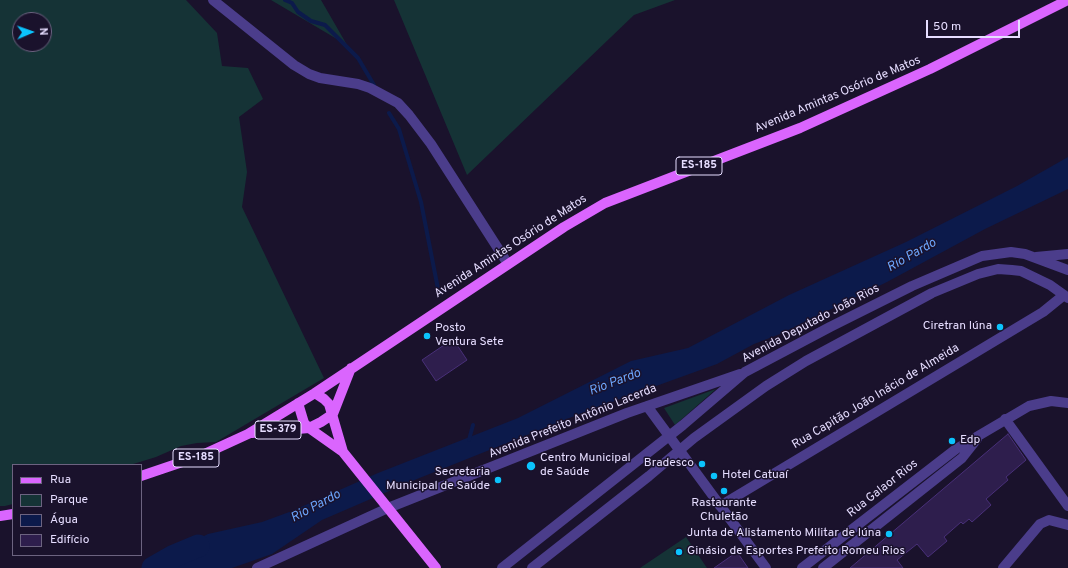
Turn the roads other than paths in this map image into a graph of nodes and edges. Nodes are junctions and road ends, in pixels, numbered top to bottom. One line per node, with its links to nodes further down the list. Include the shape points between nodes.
1 (213, 0): 5 (street, via 294,65 310,74 358,84 398,103 431,144)
2 (1068, 0): 5 (main road, Avenida Amintas Osório de Matos / ES-185, via 930,69 800,128 605,203)
3 (1068, 254): 4 (street)
4 (1035, 257): 6 (street, Avenida Deputado João Rios); 9 (street, Avenida Deputado João Rios, via 1011,252 971,259 912,286)
5 (508, 264): 8 (main road, Avenida Amintas Osório de Matos / ES-185)
6 (1068, 270)
7 (1066, 297): 20 (street, via 1033,276 1012,270 998,269 966,278 932,293 806,360); 23 (street, Rua Capitão João Inácio de Almeida)
8 (351, 368): 10 (main road, ES-185); 14 (main road)
9 (745, 372): 13 (street, Avenida Prefeito Antônio Lacerda); 19 (street, Avenida Deputado João Rios)
10 (315, 393): 11 (main road, ES-185); 14 (main road, ES-379, via 327,401)
11 (298, 403): 16 (main road, ES-379); 17 (main road, ES-185)
12 (1068, 403): 15 (street, Rua Galaor Rios, via 1042,402 1028,406)
13 (647, 406): 19 (street); 25 (street, Avenida Prefeito Antônio Lacerda)
14 (333, 414): 16 (main road); 21 (main road, ES-379)
15 (1005, 419): 18 (street, Rua Galaor Rios); 24 (street)
16 (309, 428): 17 (main road, ES-379); 21 (main road, ES-379)
17 (248, 434): 22 (main road, ES-185, via 206,454)
18 (981, 434): 34 (street, Rua Galaor Rios, via 956,448); 35 (street, Rua Galaor Rios, via 962,458)
19 (668, 436): 20 (street); 31 (street, Avenida Deputado João Rios)
20 (680, 450): 23 (street); 32 (street)
21 (344, 454): 25 (main road, ES-379)
22 (142, 476)
23 (720, 506): 33 (street)
24 (1068, 506)
25 (388, 508): 29 (street, Avenida Prefeito Antônio Lacerda); 30 (main road, ES-379)
26 (12, 514): 27 (main road)
27 (0, 516)
28 (1068, 525): 36 (street, via 1049,520 1040,524)
29 (262, 567)
30 (436, 568)
31 (502, 568)
32 (532, 568)
33 (766, 568)
34 (802, 568)
35 (823, 568)
36 (1003, 568)

